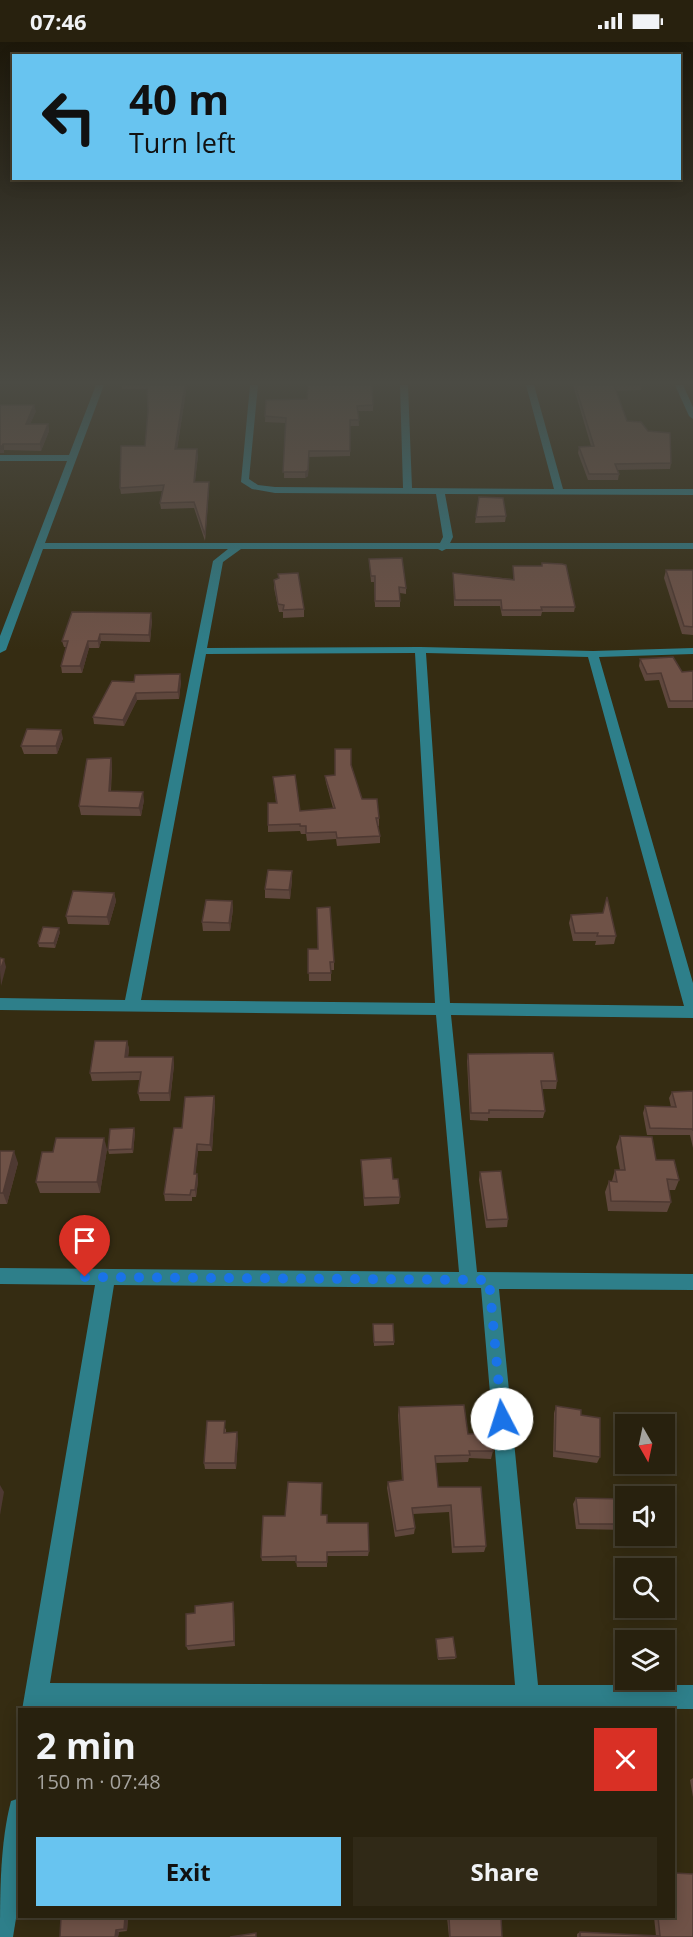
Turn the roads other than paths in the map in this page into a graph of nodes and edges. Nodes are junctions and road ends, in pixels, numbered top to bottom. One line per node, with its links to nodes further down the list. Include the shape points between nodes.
1 (66, 473): 9 (street)
2 (245, 473): 6 (street, via 244,480 275,490)
3 (407, 473): 6 (street)
4 (554, 473): 5 (street)
5 (559, 490): 7 (street); 8 (street)
6 (408, 492): 7 (street)
7 (440, 492): 13 (street, via 448,537)
8 (693, 492)
9 (39, 546): 10 (street); 15 (street)
10 (200, 546): 11 (street); 14 (street)
11 (239, 546): 13 (street); 14 (street)
12 (693, 546): 13 (street)
13 (442, 548)
14 (218, 561): 17 (street)
15 (0, 650)
16 (420, 650): 17 (street); 19 (street); 22 (street)
17 (201, 651): 21 (street)
18 (693, 651): 19 (street)
19 (593, 654): 23 (street)
20 (0, 1004): 21 (street)
21 (132, 1005): 22 (street)
22 (443, 1009): 23 (street); 26 (street)
23 (693, 1011)
24 (0, 1276): 25 (street)
25 (106, 1277): 26 (street); 30 (street)
26 (479, 1280): 27 (street); 28 (street)
27 (693, 1282)
28 (528, 1696): 29 (street); 30 (street)
29 (693, 1697)
30 (36, 1702)
31 (18, 1823): 32 (street)
32 (0, 1937)

